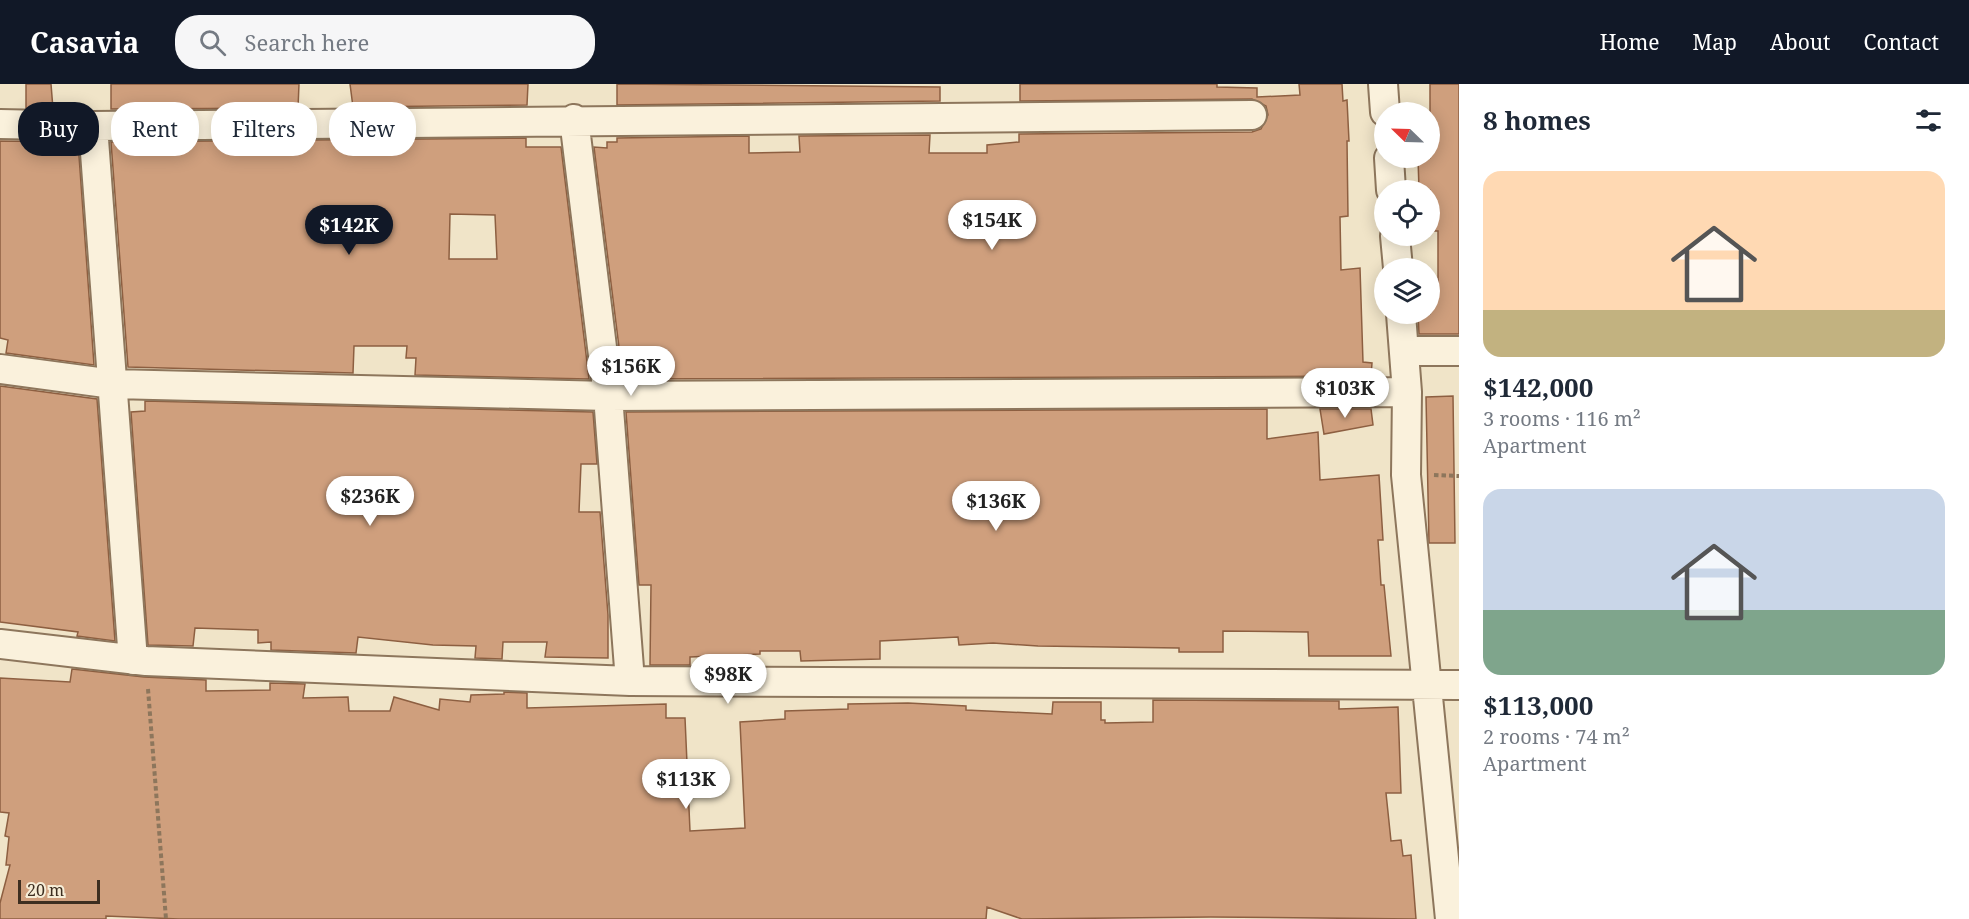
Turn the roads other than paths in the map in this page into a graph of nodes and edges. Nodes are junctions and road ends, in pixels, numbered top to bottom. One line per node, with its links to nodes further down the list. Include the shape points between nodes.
1 (1383, 84): 2 (street)
2 (1384, 102)
3 (1252, 115): 4 (street)
4 (574, 119): 7 (street); 15 (street)
5 (0, 124): 6 (street)
6 (18, 124)
7 (99, 126)
8 (95, 156): 13 (street)
9 (1402, 324): 10 (street)
10 (1404, 351): 11 (street); 14 (street)
11 (1459, 351)
12 (0, 369): 13 (street)
13 (113, 384): 15 (street); 17 (street)
14 (1407, 392): 15 (street); 20 (street, via 1406,475)
15 (608, 396): 18 (street)
16 (0, 644): 17 (street)
17 (140, 661): 18 (street)
18 (630, 681): 20 (street)
19 (1459, 685): 20 (street)
20 (1426, 686): 21 (street)
21 (1450, 919)

